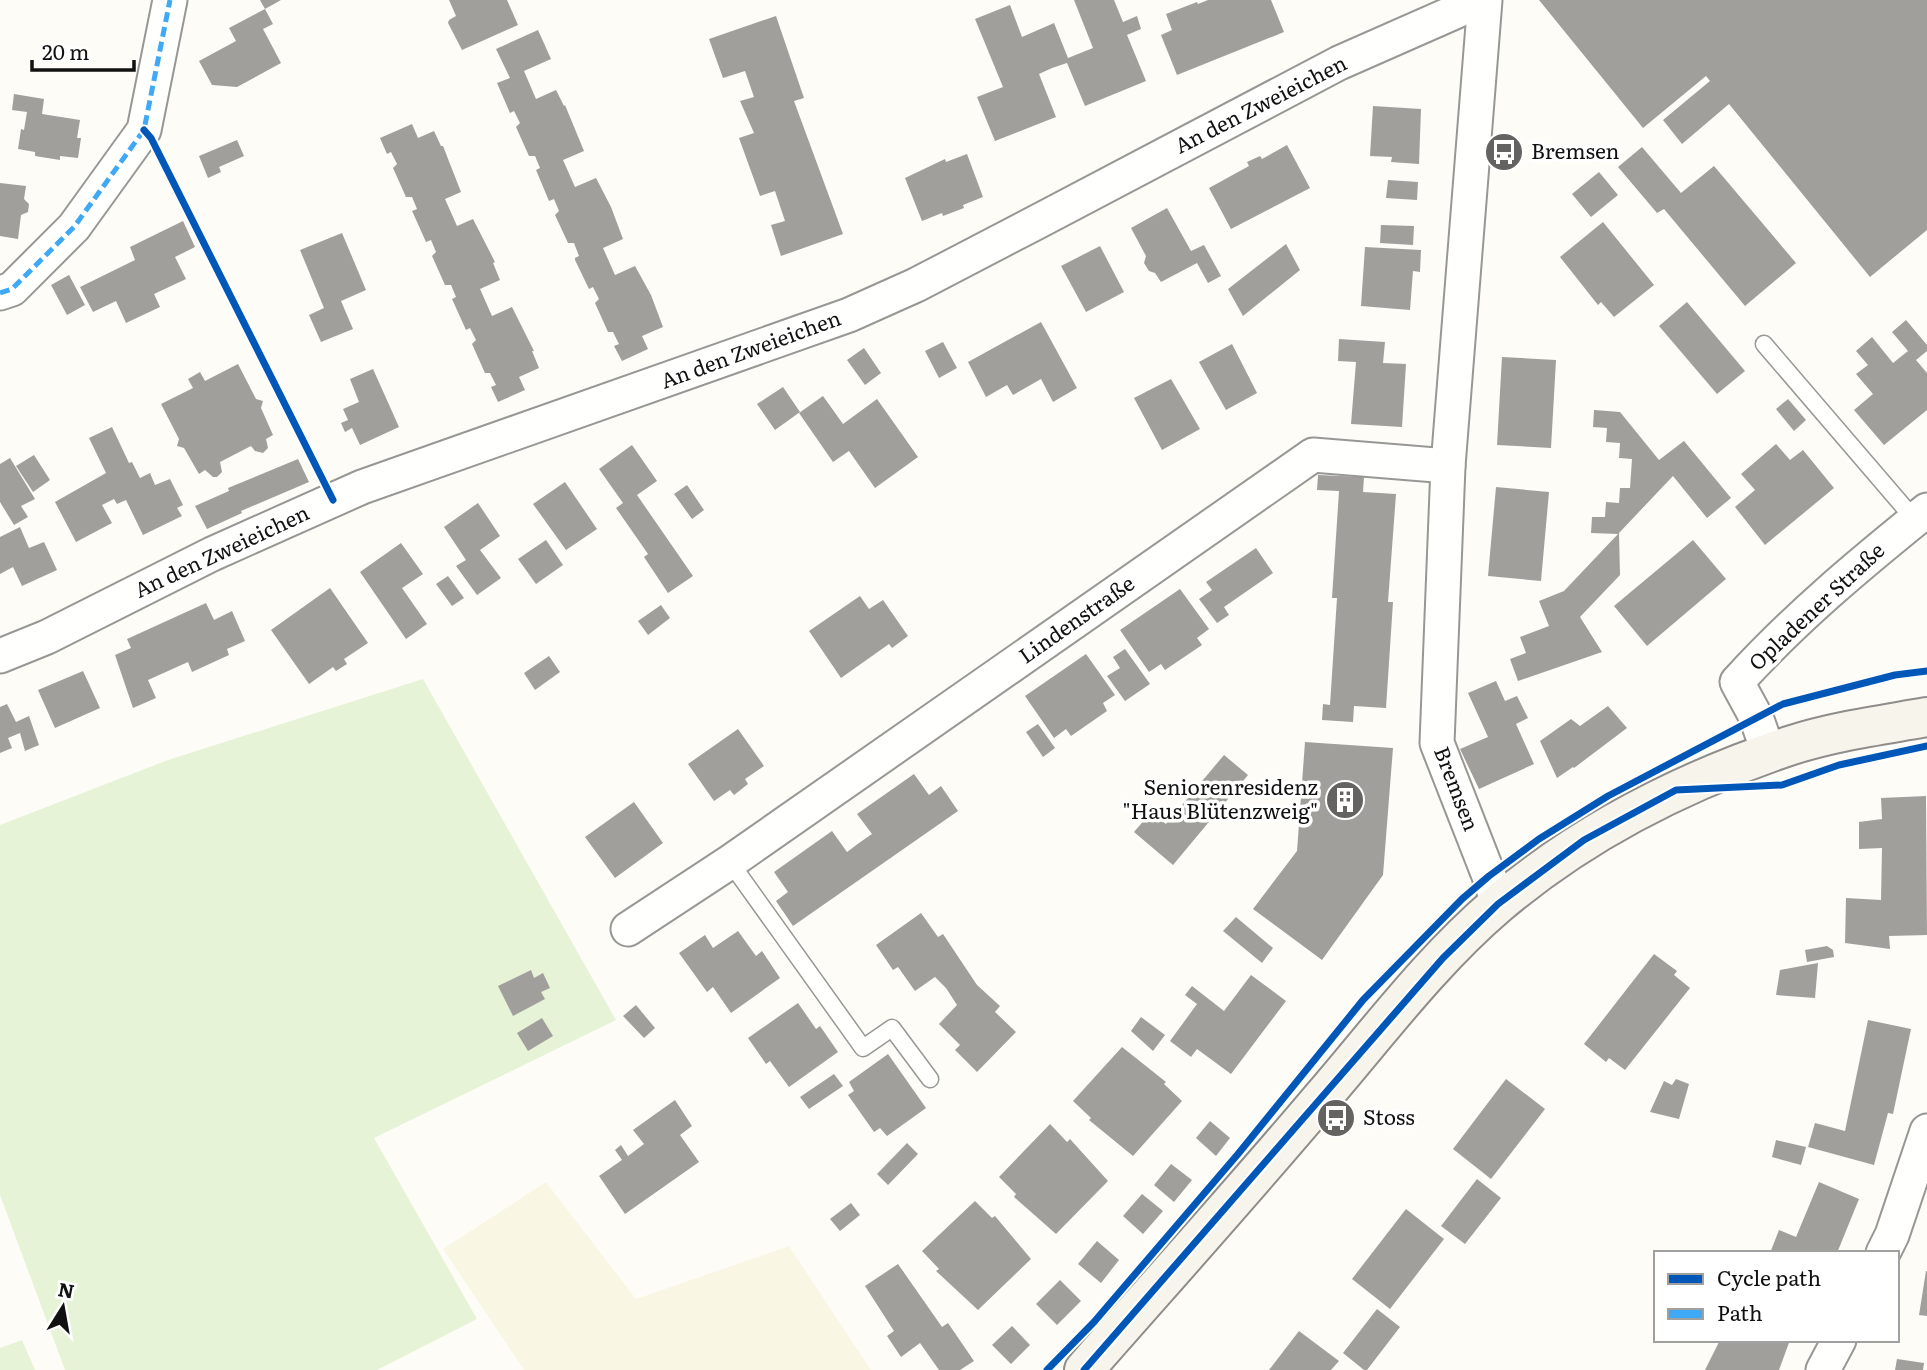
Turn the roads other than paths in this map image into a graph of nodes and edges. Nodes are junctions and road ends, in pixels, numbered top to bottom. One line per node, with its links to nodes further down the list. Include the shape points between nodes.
1 (170, 0): 3 (street, via 144,130 74,227 12,289)
2 (1484, 0): 5 (street, Bremsen); 7 (street, An den Zweieichen, via 1339,63 916,285 849,315 362,487)
3 (0, 293)
4 (1764, 344): 6 (lane)
5 (1448, 466): 10 (street, Lindenstraße, via 1313,456); 11 (street, Bremsen, via 1437,743)
6 (1921, 515): 9 (street, Opladener Straße, via 1774,641 1737,682)
7 (0, 656)
8 (1927, 717): 9 (main road, via 1852,730)
9 (1769, 754): 11 (main road, via 1676,790 1584,840)
10 (730, 862): 12 (street, Lindenstraße); 13 (lane, via 863,1048 892,1028)
11 (1498, 904): 17 (main road, via 1390,1016)
12 (628, 929)
13 (930, 1079)
14 (1927, 1131): 15 (street)
15 (1884, 1251)
16 (1838, 1342): 18 (street)
17 (1084, 1370)
18 (1824, 1370)

